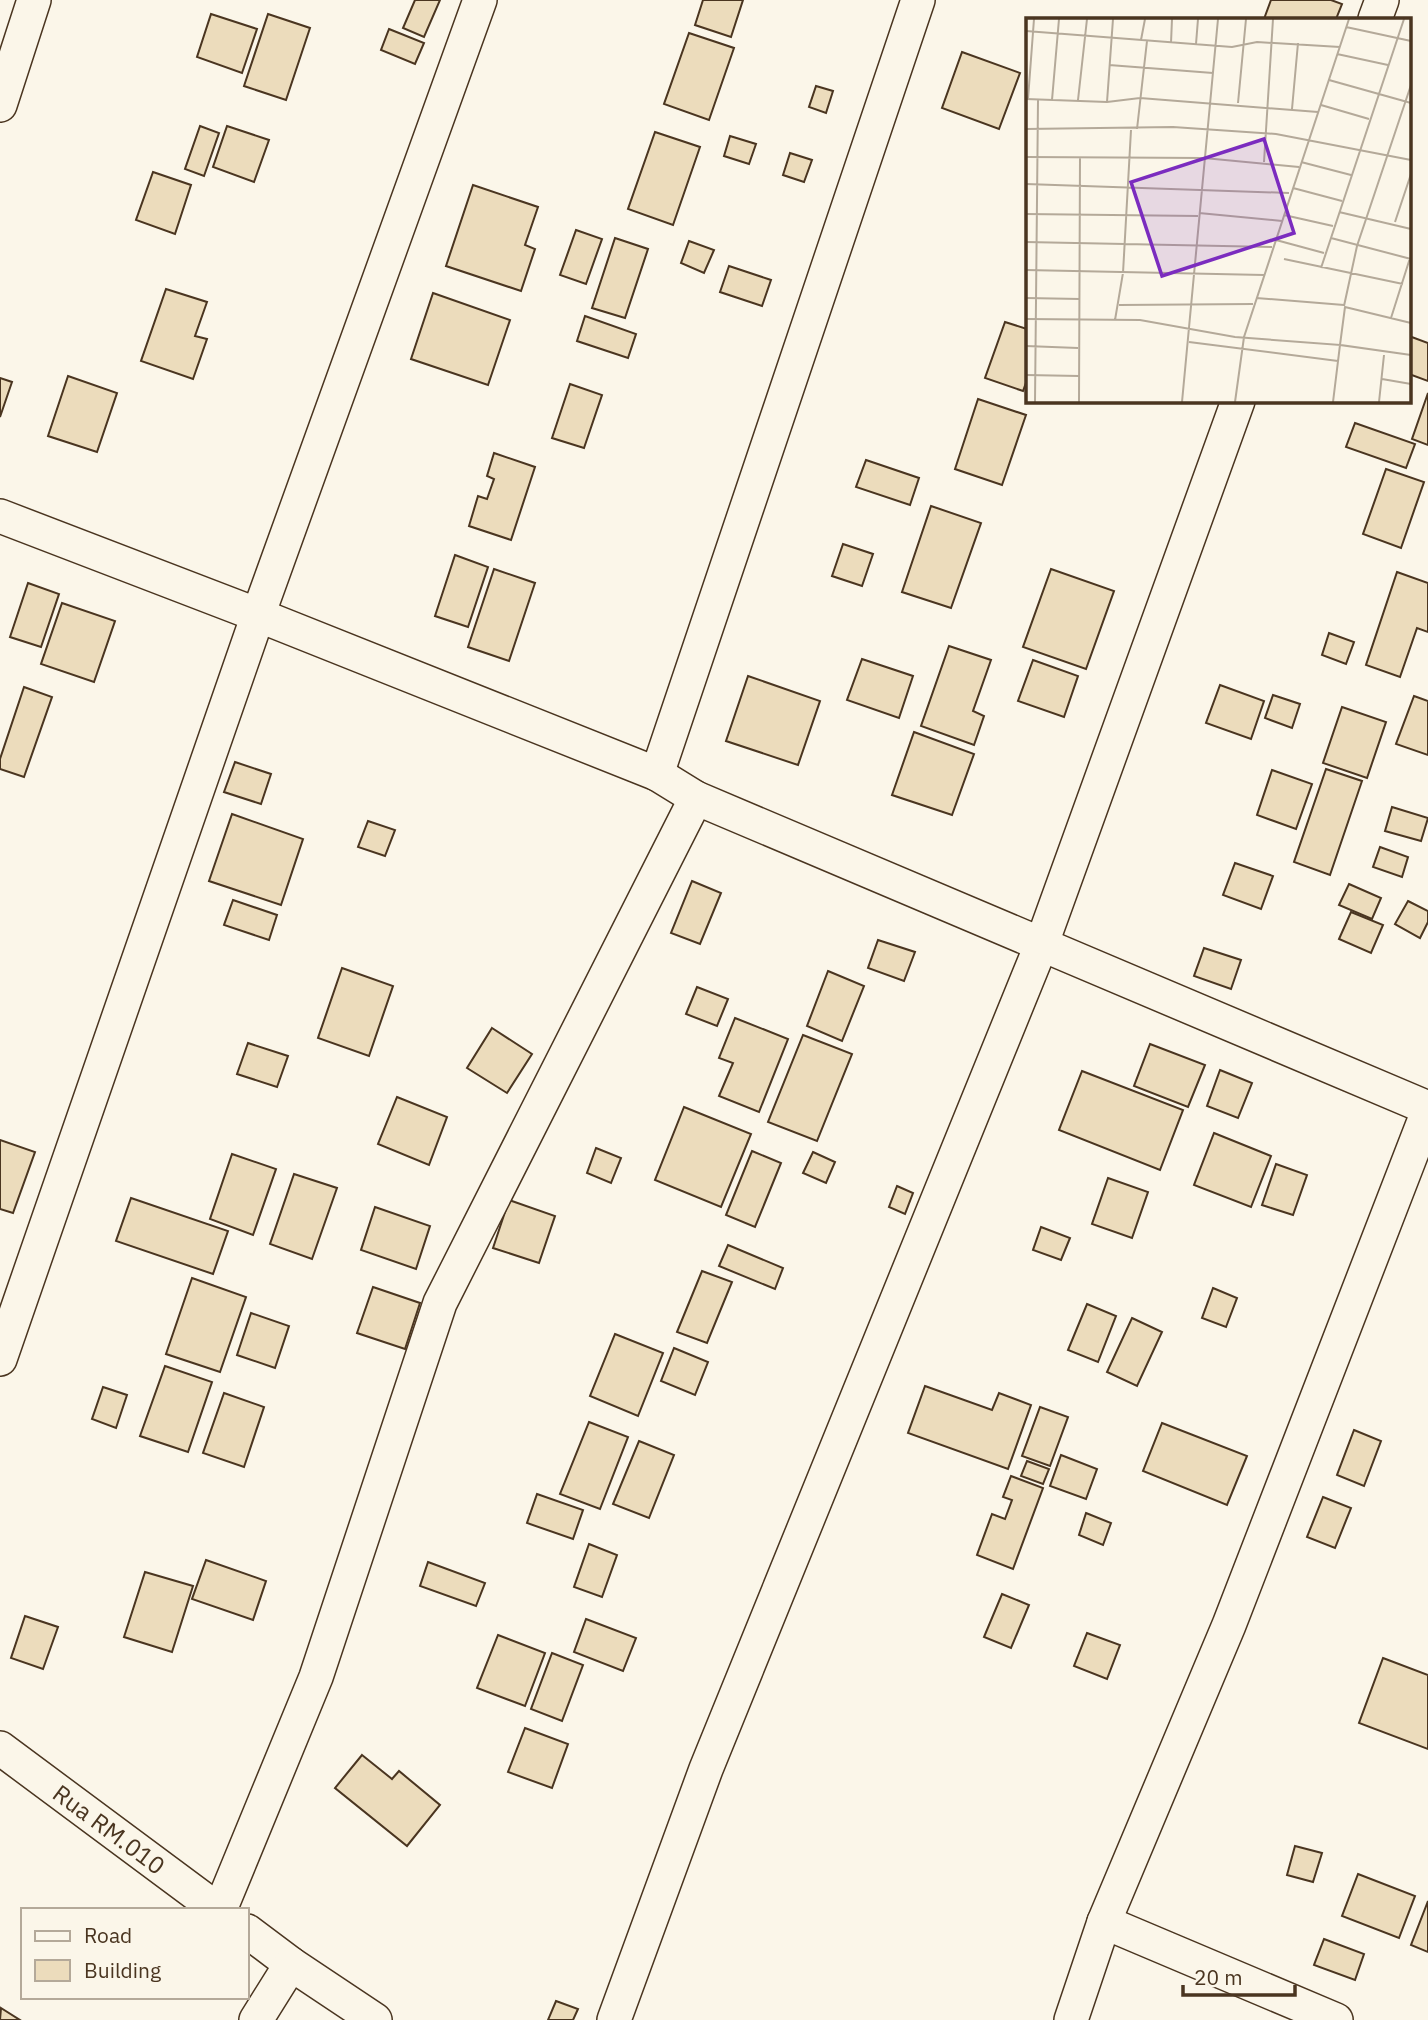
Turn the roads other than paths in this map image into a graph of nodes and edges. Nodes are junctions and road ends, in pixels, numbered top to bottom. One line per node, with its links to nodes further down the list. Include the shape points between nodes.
1 (34, 0): 6 (street)
2 (480, 0): 9 (street)
3 (918, 0): 10 (street)
4 (1382, 0): 5 (street)
5 (1376, 18)
6 (0, 105)
7 (1238, 402): 12 (street)
8 (0, 516): 9 (street)
9 (258, 615): 10 (street); 14 (street)
10 (657, 774): 11 (street)
11 (696, 798): 12 (street); 17 (street, via 440,1303 316,1677)
12 (1042, 943): 13 (street); 23 (street, via 706,1769)
13 (1428, 1109): 18 (street, via 1229,1625)
14 (0, 1359)
15 (0, 1748): 16 (street, Rua RM.010)
16 (216, 1908)
17 (220, 1908)
18 (1104, 1922): 24 (street); 25 (street)
19 (248, 1932): 20 (street)
20 (291, 1964): 21 (street); 22 (street)
21 (256, 2020)
22 (375, 2020)
23 (614, 2020)
24 (1071, 2020)
25 (1336, 2020)

